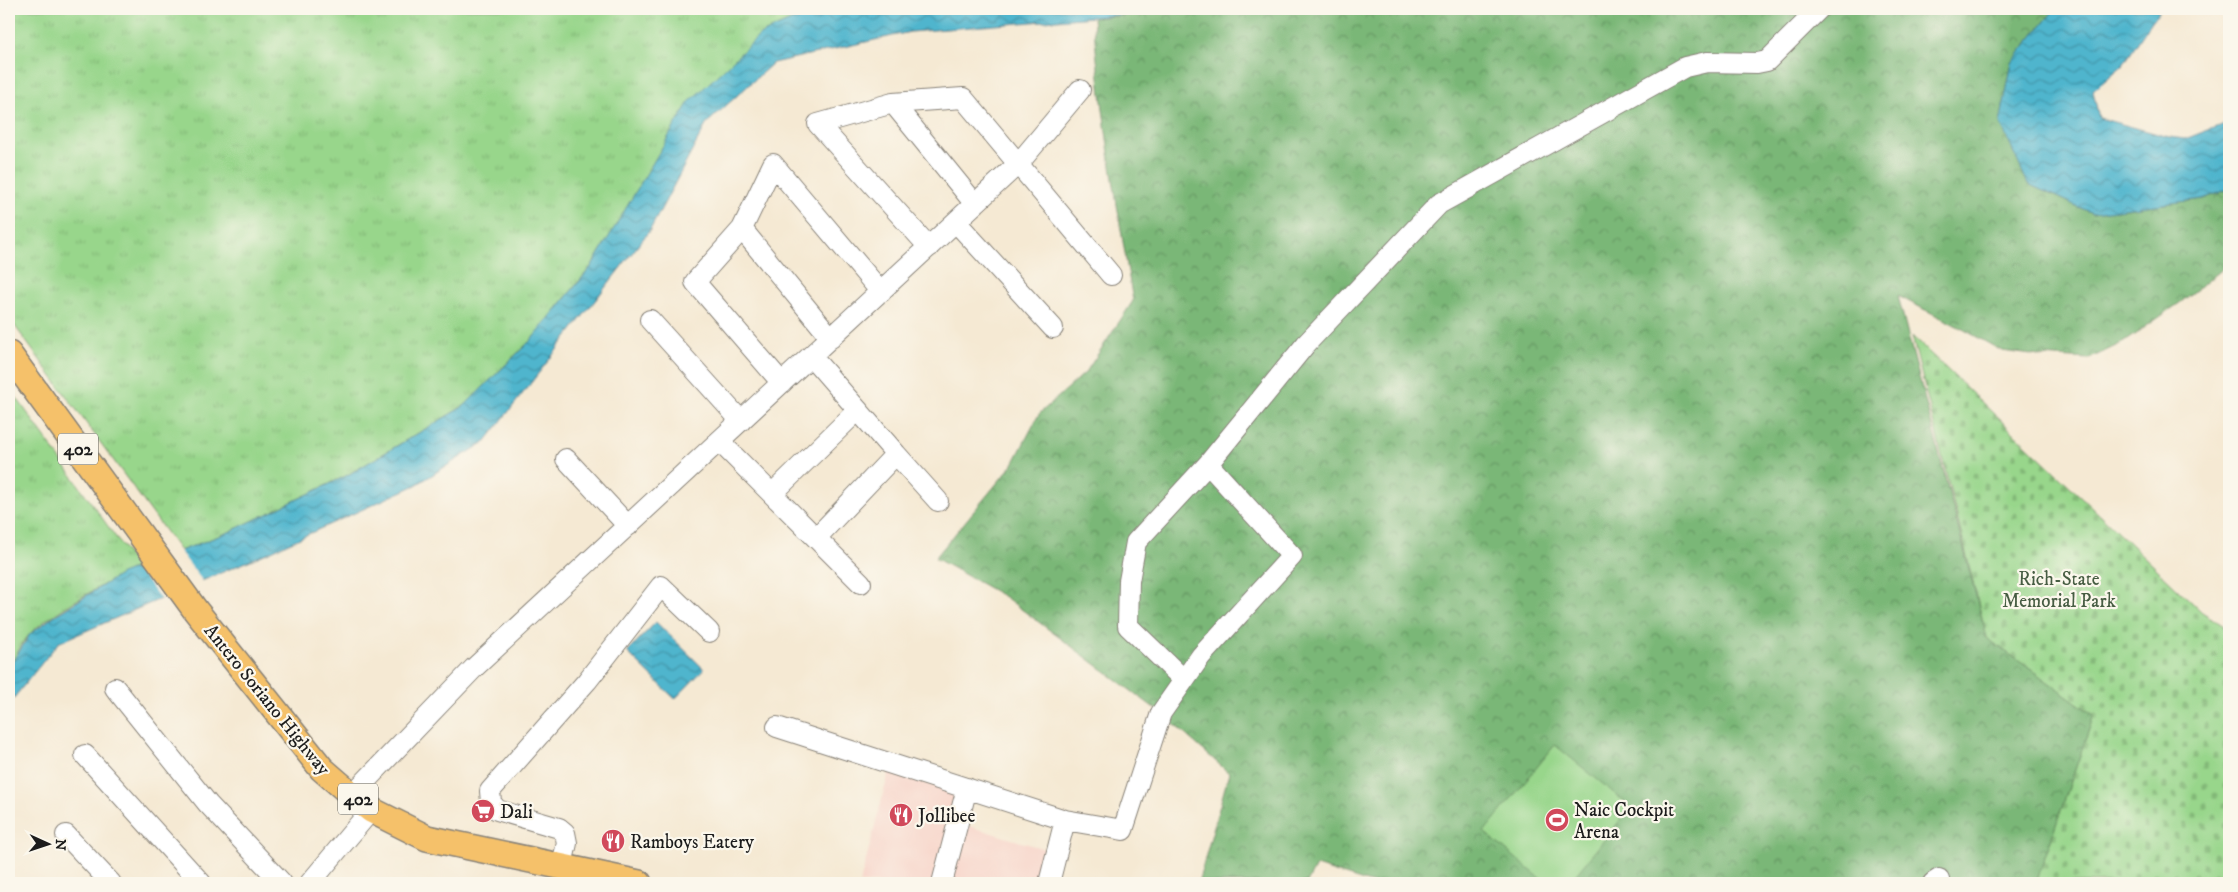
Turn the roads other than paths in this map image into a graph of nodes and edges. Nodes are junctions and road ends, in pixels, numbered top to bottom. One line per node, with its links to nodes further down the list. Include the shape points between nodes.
1 (1819, 9): 22 (street, via 1768,60 1757,63 1707,62 1685,67 1439,204 1306,344)
2 (1080, 90): 4 (street)
3 (893, 103): 4 (street, via 963,98); 5 (street); 8 (street, via 818,124)
4 (1019, 163): 5 (street); 9 (street)
5 (976, 204): 6 (street)
6 (956, 222): 8 (street); 12 (street)
7 (742, 229): 10 (street, via 773,164); 13 (street); 16 (street, via 695,282)
8 (928, 247): 10 (street)
9 (1111, 275)
10 (881, 292): 13 (street)
11 (650, 320): 18 (street)
12 (1053, 328)
13 (831, 338): 15 (street)
14 (9, 354): 34 (main road, Antero Soriano Highway / 402, via 196,611 322,769)
15 (812, 356): 16 (street); 17 (street)
16 (782, 383): 18 (street)
17 (858, 410): 20 (street); 23 (street)
18 (741, 421): 19 (street)
19 (719, 441): 23 (street); 25 (street)
20 (896, 454): 24 (street); 26 (street)
21 (566, 459): 25 (street)
22 (1208, 464): 29 (street, via 1136,542 1129,581 1128,626); 29 (street, via 1292,556 1201,656)
23 (772, 494): 26 (street)
24 (938, 501)
25 (628, 526): 34 (street, via 474,668)
26 (816, 538): 27 (street)
27 (861, 583)
28 (709, 632): 37 (street, via 661,586 587,681 490,791 491,802 497,810 559,828 565,833 567,843)
29 (1184, 680): 35 (street, via 1161,713 1123,830)
30 (115, 688): 40 (street, via 208,804)
31 (777, 728): 33 (street)
32 (85, 755): 39 (street)
33 (968, 788): 35 (street); 43 (street)
34 (362, 802): 37 (main road, Antero Soriano Highway / 402, via 428,838); 41 (street)
35 (1065, 820): 44 (street)
36 (66, 835): 38 (street)
37 (562, 865): 42 (main road, Antero Soriano Highway / 402)
38 (111, 883)
39 (201, 883)
40 (282, 883)
41 (310, 883)
42 (639, 883)
43 (942, 883)
44 (1049, 883)

